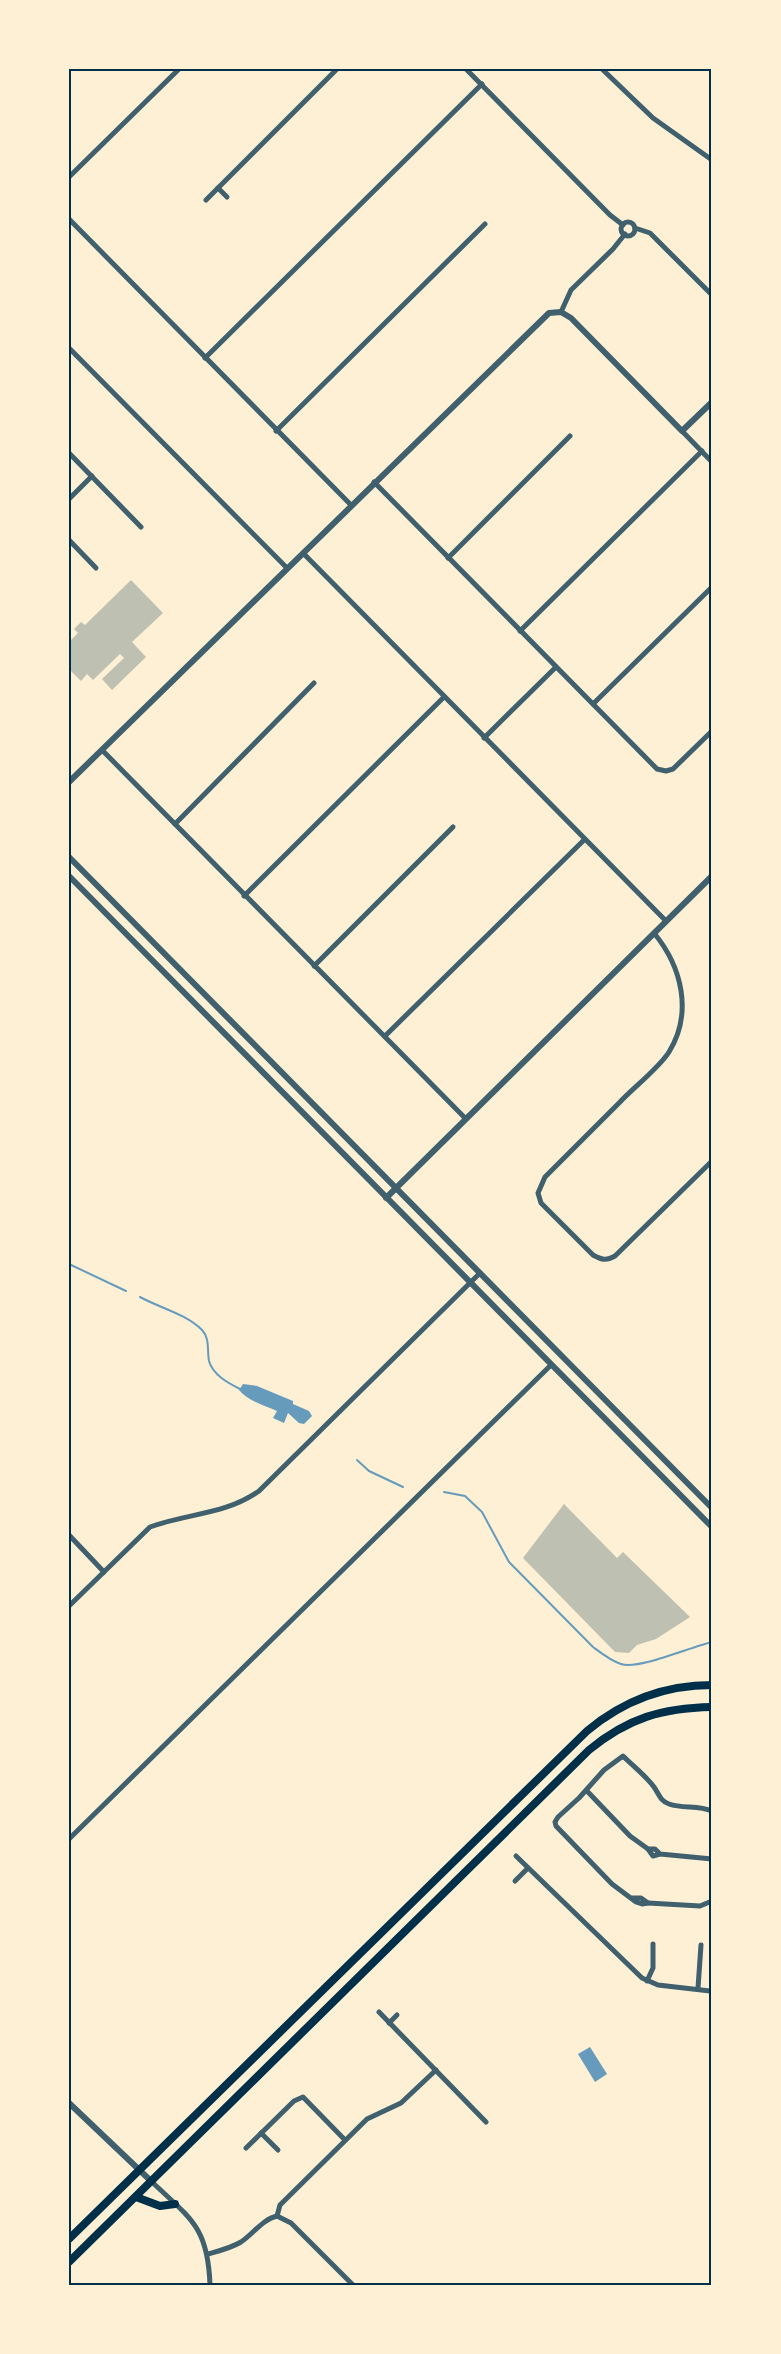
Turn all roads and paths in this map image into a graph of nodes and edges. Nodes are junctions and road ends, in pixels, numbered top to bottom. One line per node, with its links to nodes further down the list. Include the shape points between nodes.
1 (179, 69): 7 (street)
2 (337, 69): 8 (street)
3 (466, 69): 5 (street)
4 (602, 69): 6 (street, via 653,118)
5 (482, 84): 13 (street); 19 (street)
6 (712, 160)
7 (69, 177)
8 (218, 188): 9 (street); 10 (street)
9 (227, 197)
10 (206, 200)
11 (69, 219): 19 (street)
12 (485, 224): 21 (street)
13 (623, 225): 14 (street, via 631,222); 15 (street)
14 (635, 228): 15 (street, via 633,234); 16 (street, via 650,234)
15 (624, 234): 17 (street, via 571,290)
16 (712, 295)
17 (561, 312): 22 (street); 28 (street, via 549,312 543,317)
18 (69, 348): 36 (street)
19 (205, 358): 21 (street)
20 (712, 402): 22 (street)
21 (276, 431): 30 (street)
22 (682, 431): 24 (street)
23 (570, 436): 34 (street)
24 (702, 451): 26 (street); 38 (street)
25 (69, 453): 27 (street)
26 (712, 462)
27 (92, 476): 29 (street); 31 (street)
28 (374, 483): 30 (street); 34 (street)
29 (69, 500)
30 (351, 505): 33 (street)
31 (141, 527)
32 (69, 540): 35 (street)
33 (303, 553): 36 (street); 41 (street)
34 (448, 558): 38 (street)
35 (96, 568)
36 (287, 568): 45 (street)
37 (712, 587): 42 (street)
38 (520, 631): 39 (street)
39 (556, 667): 42 (street); 44 (street)
40 (314, 683): 47 (street)
41 (444, 697): 44 (street); 53 (street)
42 (593, 704): 43 (street, via 662,771 673,769)
43 (712, 731)
44 (484, 738): 49 (street)
45 (102, 750): 46 (street); 47 (street)
46 (69, 782)
47 (175, 824): 53 (street)
48 (453, 827): 57 (street)
49 (584, 840): 54 (street); 61 (street)
50 (69, 857): 56 (street)
51 (69, 876): 58 (street)
52 (712, 876): 54 (street)
53 (244, 896): 57 (street)
54 (666, 921): 55 (street)
55 (654, 933): 62 (street); 63 (street, via 673,960 679,977 681,1024 668,1053 545,1177 538,1193 541,1203 593,1255 608,1260)
56 (174, 964): 58 (street); 59 (street)
57 (314, 966): 61 (street)
58 (164, 973): 60 (street)
59 (234, 1025): 60 (street); 64 (street)
60 (224, 1034): 65 (street)
61 (385, 1036): 62 (street)
62 (466, 1119): 64 (street)
63 (712, 1161)
64 (395, 1188): 65 (street); 66 (street)
65 (386, 1198): 67 (street)
66 (479, 1274): 67 (street); 69 (street)
67 (470, 1283): 68 (street); 72 (street, via 259,1491 218,1511 150,1527)
68 (551, 1365): 70 (street); 80 (street)
69 (712, 1508)
70 (712, 1527)
71 (69, 1535): 72 (street)
72 (104, 1572): 73 (street)
73 (69, 1606)
74 (712, 1679): 75 (main road)
75 (699, 1685): 76 (main road); 101 (main road, via 634,1700 587,1731)
76 (712, 1685)
77 (712, 1707): 102 (main road, via 670,1709 643,1717 589,1750)
78 (587, 1791): 79 (street, via 604,1770 623,1756 664,1802); 82 (street, via 653,1856); 85 (street, via 558,1816 556,1826 612,1884 632,1898 648,1903 700,1906)
79 (712, 1811)
80 (69, 1839)
81 (516, 1856): 83 (street)
82 (712, 1859)
83 (528, 1868): 84 (street); 88 (street)
84 (515, 1881)
85 (712, 1901)
86 (653, 1944): 88 (street, via 653,1968)
87 (701, 1945): 89 (street)
88 (647, 1981): 89 (street)
89 (698, 1988): 90 (street)
90 (710, 1991)
91 (379, 2012): 93 (street)
92 (398, 2015): 93 (street)
93 (389, 2023): 94 (street)
94 (436, 2070): 96 (street); 98 (street, via 401,2103 374,2114)
95 (69, 2103): 101 (street)
96 (486, 2122)
97 (261, 2133): 98 (street, via 303,2097); 99 (street); 100 (street)
98 (345, 2140): 105 (street, via 280,2205)
99 (246, 2148)
100 (278, 2150)
101 (139, 2170): 102 (street); 106 (main road)
102 (152, 2181): 103 (main road); 104 (street)
103 (136, 2197): 104 (main road, via 160,2206); 108 (main road)
104 (175, 2204): 107 (street, via 201,2234)
105 (277, 2216): 107 (street, via 270,2217 241,2242); 110 (street, via 291,2223)
106 (69, 2239)
107 (208, 2254): 109 (street)
108 (69, 2262)
109 (210, 2285)
110 (353, 2285)

